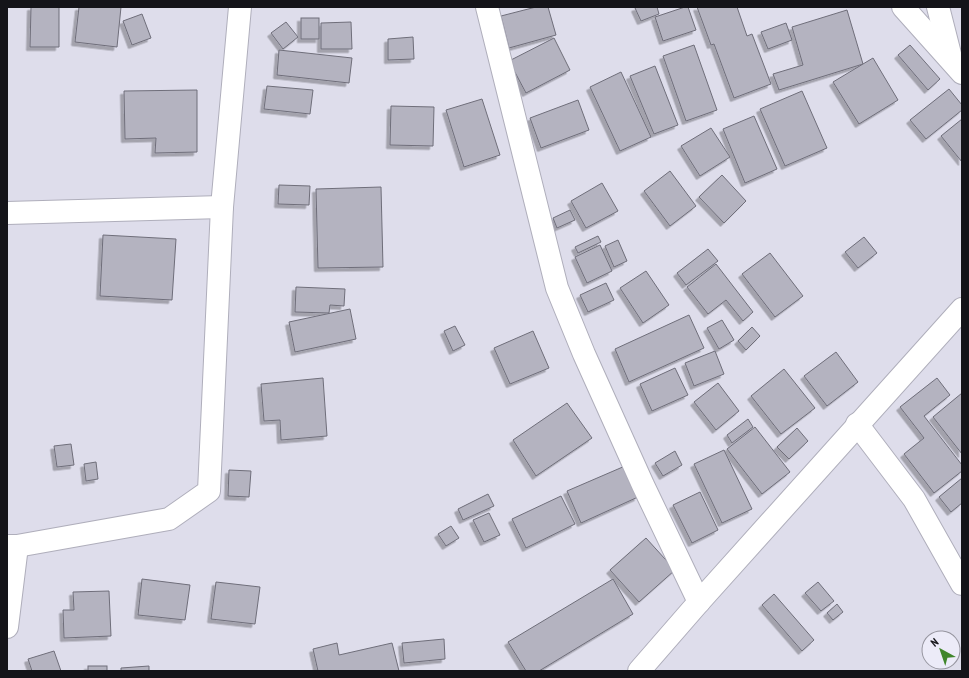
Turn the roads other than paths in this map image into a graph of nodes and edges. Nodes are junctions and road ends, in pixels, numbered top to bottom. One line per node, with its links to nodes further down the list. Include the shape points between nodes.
1 (240, 7): 6 (street)
2 (487, 7): 12 (street, via 557,288 643,485)
3 (903, 7): 5 (street)
4 (938, 7): 5 (street)
5 (957, 67)
6 (222, 207): 7 (street); 10 (street, via 209,491 169,519)
7 (7, 213)
8 (962, 309): 9 (street)
9 (857, 424): 11 (street, via 914,500); 12 (street)
10 (12, 546): 13 (street)
11 (962, 584)
12 (699, 602): 14 (street)
13 (7, 627)
14 (639, 671)

